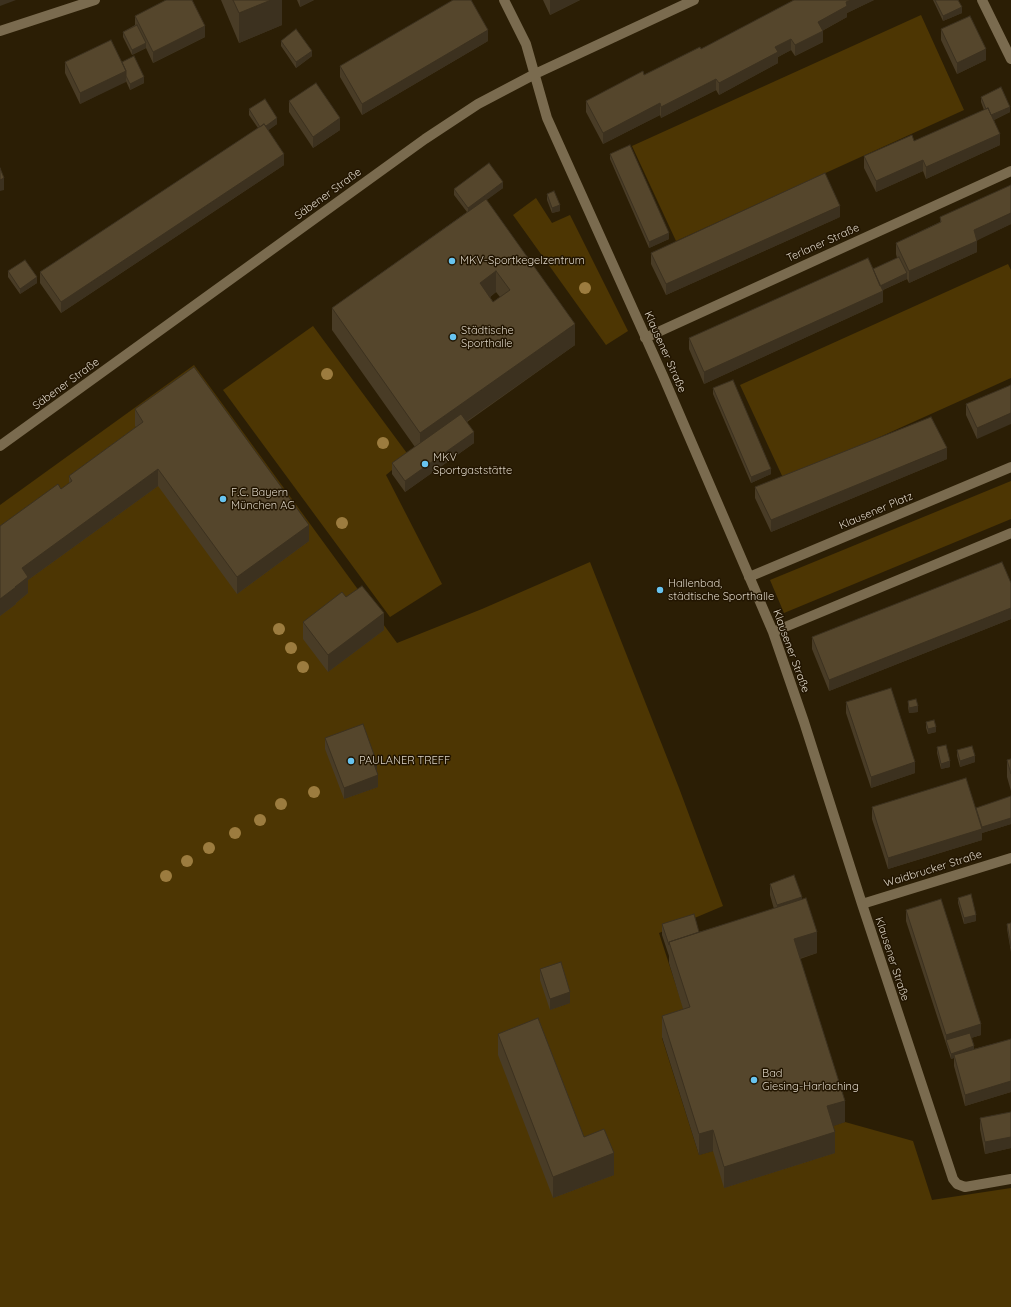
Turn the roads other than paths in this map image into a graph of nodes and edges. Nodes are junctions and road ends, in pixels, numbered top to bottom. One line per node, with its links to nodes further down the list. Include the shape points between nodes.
1 (95, 0): 5 (street)
2 (504, 0): 7 (street, Klausener Straße, via 526,44)
3 (694, 0): 7 (street, Säbener Straße)
4 (982, 0): 6 (street)
5 (0, 30)
6 (1011, 59)
7 (535, 74): 9 (street, Klausener Straße, via 547,118); 10 (street, Säbener Straße, via 478,104 425,139)
8 (1011, 171): 9 (street, Terlaner Straße)
9 (645, 338): 13 (street, Klausener Straße)
10 (0, 446)
11 (1011, 467): 13 (street, Klausener Platz)
12 (1011, 533): 14 (street)
13 (749, 577): 14 (street, Klausener Straße)
14 (773, 632): 16 (street, Klausener Straße)
15 (1011, 858): 16 (street, Waidbrucker Straße)
16 (862, 904): 17 (street, Klausener Straße, via 953,1179 965,1187)
17 (1011, 1179)

